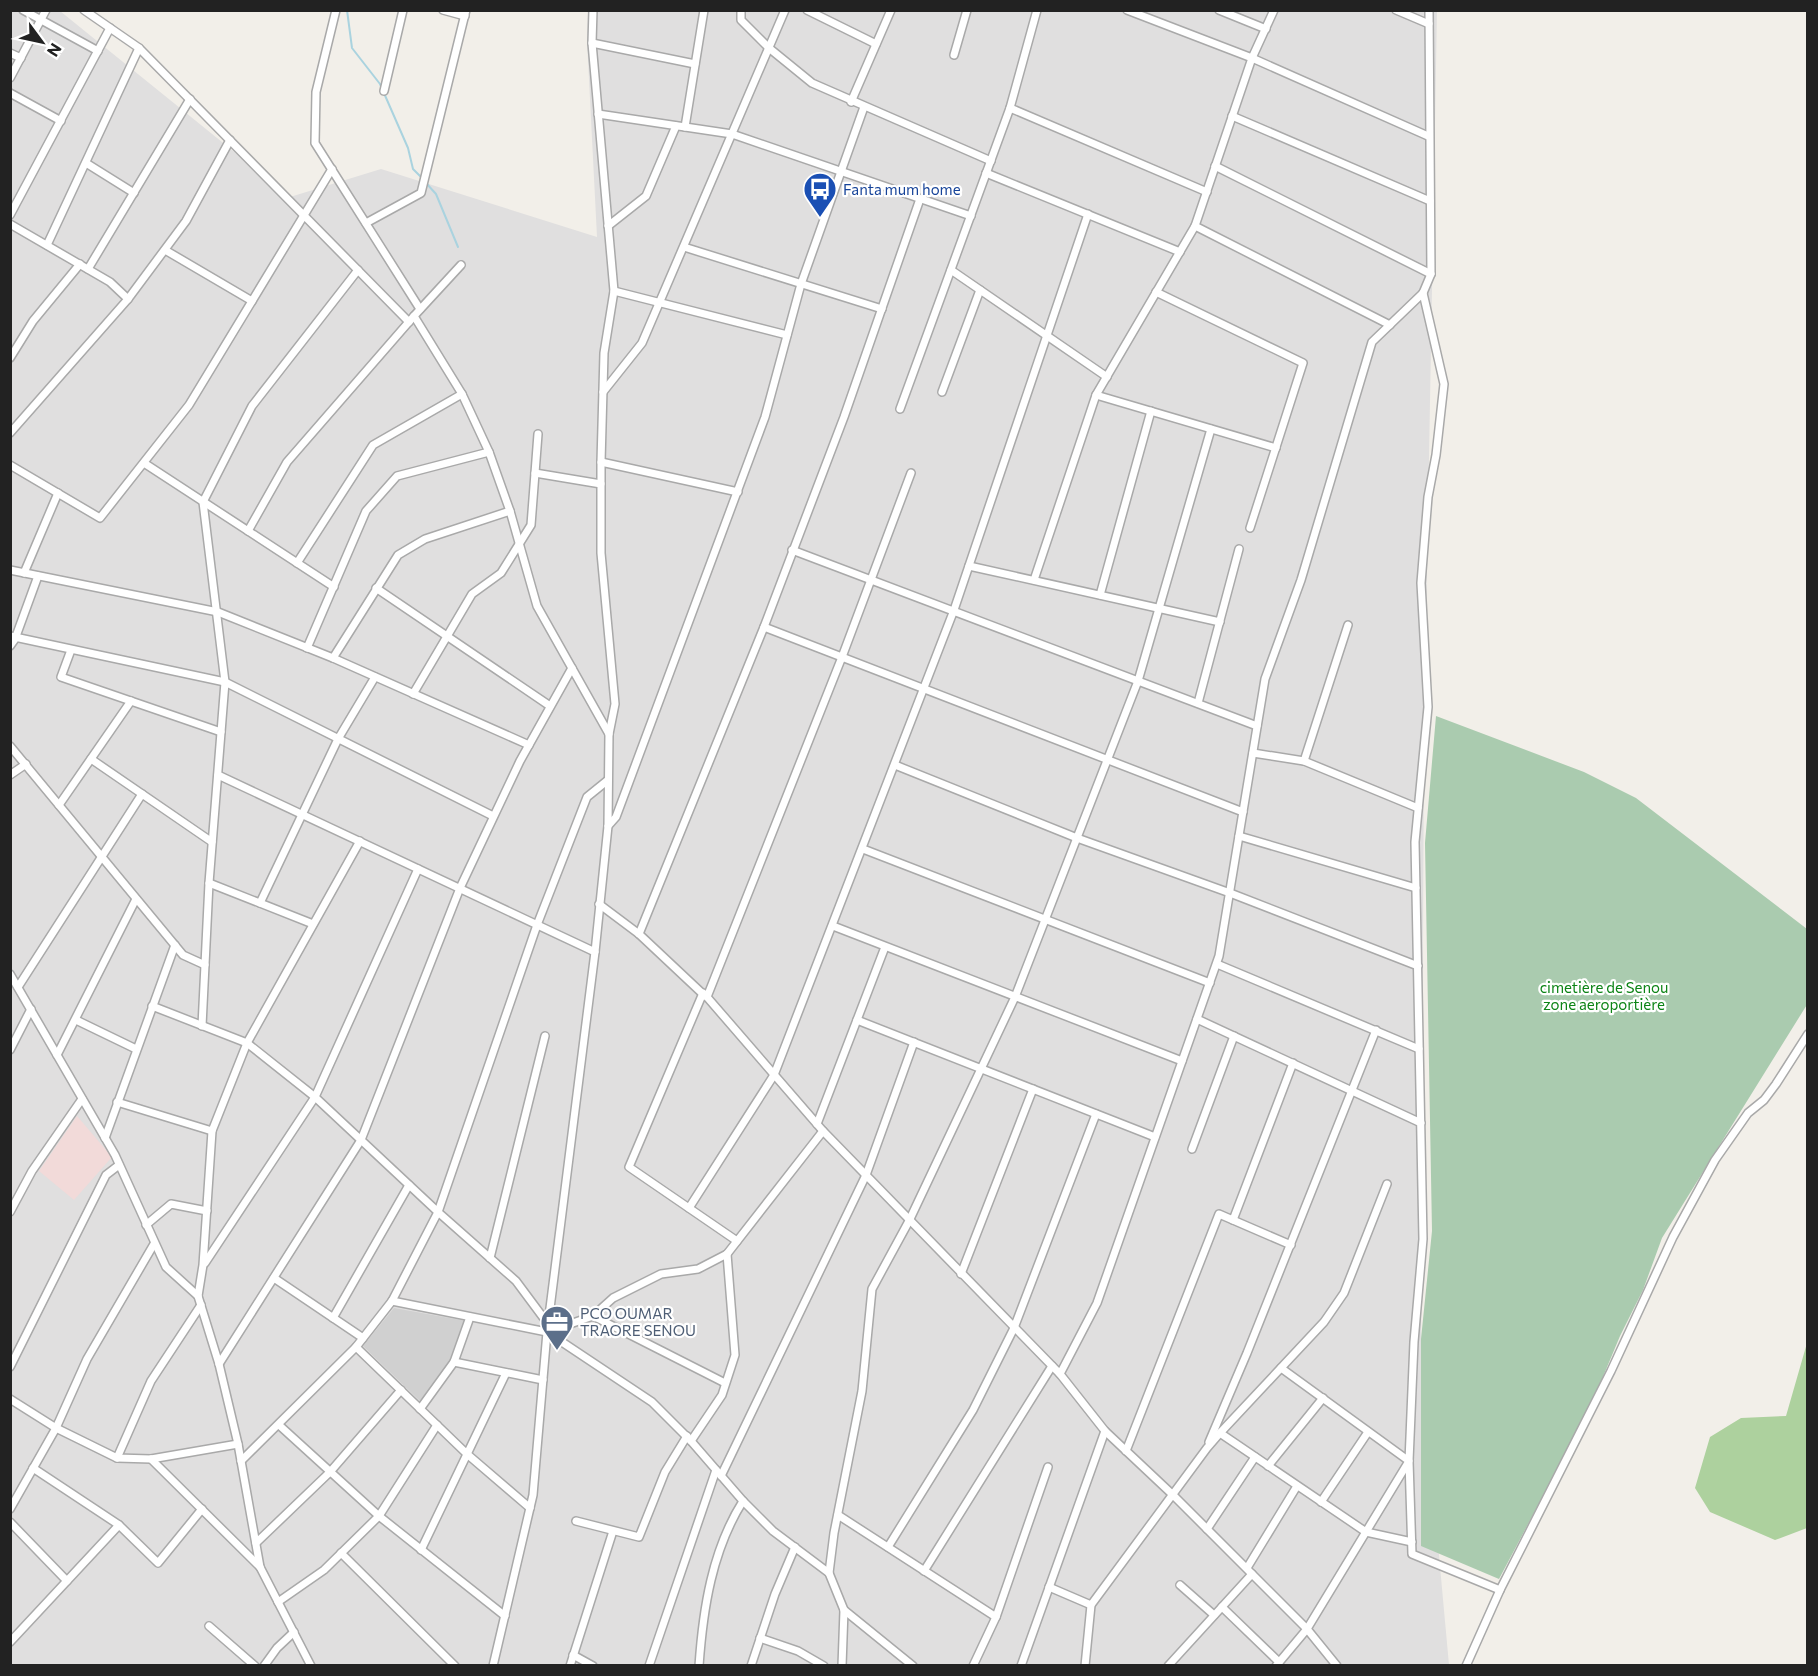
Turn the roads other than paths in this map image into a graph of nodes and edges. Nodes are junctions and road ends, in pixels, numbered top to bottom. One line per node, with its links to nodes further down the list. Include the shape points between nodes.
1 (22, 10): 21 (street)
2 (45, 10): 21 (street)
3 (84, 10): 23 (street)
4 (336, 10): 53 (street, via 316,92 315,142)
5 (403, 10): 36 (street)
6 (443, 10): 20 (street)
7 (593, 10): 25 (street)
8 (704, 10): 34 (street)
9 (741, 10): 28 (street, via 741,20)
10 (785, 10): 28 (street)
11 (807, 10): 26 (street)
12 (891, 10): 26 (street)
13 (967, 10): 31 (street)
14 (1037, 10): 41 (street)
15 (1127, 10): 33 (street)
16 (1219, 10): 24 (street)
17 (1274, 10): 24 (street)
18 (1396, 10): 22 (street)
19 (1429, 10): 22 (street)
20 (465, 13): 64 (street, via 421,193)
21 (40, 20): 29 (street); 32 (street)
22 (1429, 24): 48 (street)
23 (110, 28): 27 (street); 29 (street)
24 (1266, 29): 33 (street)
25 (592, 43): 34 (street); 42 (street)
26 (876, 44): 39 (street)
27 (139, 48): 38 (street); 51 (street)
28 (769, 48): 39 (street, via 812,83); 47 (street)
29 (98, 51): 44 (street)
30 (10, 53): 32 (street)
31 (954, 55)
32 (21, 58): 35 (street)
33 (1252, 58): 43 (street); 48 (street)
34 (695, 64): 46 (street)
35 (10, 78)
36 (384, 90)
37 (10, 93): 44 (street)
38 (190, 99): 49 (street); 56 (street)
39 (852, 102): 40 (street)
40 (864, 107): 50 (street); 54 (street)
41 (1010, 108): 50 (street); 57 (street)
42 (598, 114): 45 (street); 66 (street)
43 (1232, 116): 52 (street); 59 (street)
44 (61, 121): 61 (street)
45 (676, 126): 46 (street); 66 (street, via 646,196)
46 (686, 127): 47 (street)
47 (732, 134): 54 (street); 69 (street)
48 (1428, 136): 59 (street)
49 (230, 140): 62 (street); 70 (street, via 186,221)
50 (991, 161): 55 (street)
51 (86, 163): 56 (street); 68 (street)
52 (1215, 166): 57 (street); 77 (street)
53 (332, 169): 62 (street); 64 (street)
54 (841, 171): 58 (street); 78 (street)
55 (986, 173): 60 (street); 63 (street)
56 (134, 192): 74 (street)
57 (1207, 192): 67 (street)
58 (920, 199): 63 (street); 87 (street)
59 (1430, 201): 77 (street)
60 (1088, 214): 71 (street); 91 (street)
61 (10, 215)
62 (304, 215): 75 (street); 84 (street)
63 (971, 216): 76 (street)
64 (366, 223): 86 (street)
65 (10, 224): 68 (street)
66 (608, 226): 80 (street)
67 (1195, 226): 71 (street); 89 (street)
68 (47, 245): 72 (street)
69 (684, 247): 78 (street); 85 (street)
70 (165, 250): 83 (street); 84 (street)
71 (1180, 252): 81 (street)
72 (80, 264): 74 (street); 92 (street, via 33,321)
73 (461, 265): 86 (street)
74 (88, 269): 83 (street)
75 (358, 270): 88 (street); 113 (street, via 252,406)
76 (951, 270): 79 (street); 98 (street)
77 (1431, 274): 82 (street)
78 (801, 284): 87 (street); 90 (street)
79 (980, 290): 91 (street); 95 (street)
80 (614, 291): 85 (street); 94 (street, via 604,353)
81 (1156, 292): 93 (street); 103 (street, via 1303,363)
82 (1423, 293): 89 (street); 169 (street, via 1443,384 1421,583 1428,707)
83 (128, 299): 101 (street)
84 (252, 301): 106 (street, via 189,405)
85 (659, 303): 90 (street); 94 (street, via 642,343)
86 (420, 309): 88 (street)
87 (882, 309): 119 (street)
88 (411, 319): 96 (street); 116 (street, via 288,462)
89 (1390, 325): 152 (street, via 1372,342 1301,580 1265,679)
90 (788, 335): 111 (street)
91 (1047, 336): 93 (street); 121 (street)
92 (10, 358)
93 (1107, 377): 97 (street)
94 (603, 392): 105 (street)
95 (942, 392)
96 (462, 394): 104 (street); 120 (street, via 373,445)
97 (1096, 395): 99 (street); 126 (street)
98 (900, 409)
99 (1151, 411): 100 (street); 129 (street)
100 (1211, 429): 103 (street); 130 (street)
101 (10, 433)
102 (538, 434): 108 (street)
103 (1276, 448): 115 (street)
104 (489, 452): 114 (street); 127 (street, via 397,476 366,511)
105 (601, 462): 110 (street); 111 (street)
106 (144, 463): 112 (street, via 100,518); 113 (street)
107 (10, 465): 112 (street)
108 (535, 473): 110 (street); 117 (street, via 531,525)
109 (911, 473): 125 (street)
110 (601, 484): 154 (street, via 601,553 615,704)
111 (738, 492): 173 (street, via 616,817)
112 (58, 493): 123 (street)
113 (202, 502): 116 (street); 132 (street)
114 (510, 511): 117 (street); 128 (street, via 425,539 398,555)
115 (1250, 528)
116 (248, 531): 120 (street)
117 (519, 544): 136 (street, via 501,573 472,594); 143 (street, via 537,606)
118 (1239, 549): 133 (street)
119 (792, 550): 125 (street); 135 (street)
120 (297, 563): 127 (street)
121 (969, 566): 126 (street); 131 (street)
122 (10, 570): 123 (street)
123 (24, 573): 124 (street)
124 (38, 576): 132 (street); 137 (street)
125 (871, 580): 131 (street); 141 (street)
126 (1034, 580): 129 (street)
127 (334, 587): 139 (street)
128 (376, 588): 136 (street); 142 (street)
129 (1100, 595): 130 (street)
130 (1159, 608): 133 (street); 145 (street)
131 (954, 610): 145 (street); 147 (street)
132 (218, 612): 139 (street); 146 (street)
133 (1220, 622): 150 (street)
134 (1348, 625): 161 (street)
135 (764, 627): 141 (street); 192 (street)
136 (447, 636): 148 (street); 151 (street)
137 (13, 637): 138 (street); 140 (street)
138 (10, 646)
139 (308, 648): 142 (street)
140 (71, 650): 146 (street); 149 (street, via 61,677)
141 (842, 657): 147 (street); 202 (street)
142 (333, 658): 144 (street)
143 (572, 668): 151 (street); 154 (street)
144 (375, 677): 148 (street); 155 (street)
145 (1138, 681): 150 (street); 160 (street)
146 (225, 682): 153 (street); 155 (street)
147 (924, 689): 160 (street); 163 (street)
148 (413, 694): 156 (street)
149 (131, 701): 153 (street); 159 (street)
150 (1198, 703): 152 (street)
151 (550, 706): 156 (street)
152 (1257, 726): 158 (street)
153 (221, 732): 165 (street)
154 (609, 734): 166 (street)
155 (338, 738): 171 (street); 172 (street)
156 (529, 745): 172 (street)
157 (10, 746): 162 (street)
158 (1252, 753): 161 (street); 170 (street)
159 (91, 759): 167 (street); 168 (street)
160 (1107, 759): 170 (street); 175 (street)
161 (1304, 762): 169 (street)
162 (26, 764): 164 (street); 168 (street)
163 (895, 765): 175 (street); 178 (street)
164 (10, 775)
165 (218, 775): 171 (street); 177 (street)
166 (608, 780): 173 (street); 190 (street, via 587,797)
167 (141, 794): 177 (street); 179 (street)
168 (59, 805): 179 (street)
169 (1418, 808): 183 (street)
170 (1243, 812): 174 (street)
171 (302, 814): 176 (street); 186 (street)
172 (493, 816): 182 (street)
173 (608, 826): 187 (street)
174 (1239, 836): 183 (street); 184 (street)
175 (1077, 838): 184 (street); 188 (street)
176 (360, 841): 180 (street); 189 (street)
177 (212, 842): 181 (street)
178 (862, 849): 188 (street); 191 (street)
179 (102, 856): 185 (street); 201 (street)
180 (418, 869): 182 (street); 226 (street)
181 (209, 883): 186 (street); 197 (street)
182 (460, 888): 190 (street); 236 (street)
183 (1416, 888): 198 (street)
184 (1230, 893): 196 (street); 198 (street)
185 (136, 899): 193 (street); 207 (street)
186 (260, 903): 189 (street)
187 (599, 904): 192 (street); 195 (street)
188 (1045, 920): 200 (street); 203 (street)
189 (313, 924): 215 (street)
190 (537, 925): 195 (street); 246 (street)
191 (833, 926): 194 (street); 223 (street)
192 (639, 934): 202 (street)
193 (175, 945): 197 (street, via 183,956); 204 (street)
194 (885, 947): 203 (street); 208 (street)
195 (595, 952): 264 (street)
196 (1216, 964): 200 (street); 210 (street)
197 (205, 965): 209 (street)
198 (1418, 966): 217 (street)
199 (10, 974): 201 (street)
200 (1210, 983): 206 (street)
201 (18, 987): 205 (street)
202 (705, 995): 223 (street); 243 (street, via 629,1167)
203 (1015, 997): 220 (street); 222 (street)
204 (152, 1006): 209 (street); 216 (street)
205 (30, 1009): 218 (street); 219 (street)
206 (1197, 1019): 213 (street); 220 (street)
207 (76, 1020): 216 (street); 219 (street)
208 (857, 1020): 214 (street); 231 (street)
209 (202, 1026): 215 (street)
210 (1376, 1030): 217 (street); 225 (street)
211 (1808, 1034): 330 (street, via 1776,1084 1748,1113 1714,1160)
212 (545, 1036): 254 (street)
213 (1234, 1036): 221 (street); 237 (street)
214 (914, 1042): 222 (street); 239 (street)
215 (247, 1043): 226 (street); 232 (street)
216 (136, 1049): 228 (street)
217 (1419, 1049): 230 (street)
218 (10, 1050)
219 (57, 1055): 227 (street)
220 (1182, 1061): 234 (street)
221 (1293, 1064): 225 (street); 247 (street)
222 (981, 1069): 224 (street); 248 (street)
223 (774, 1074): 231 (street); 243 (street)
224 (1033, 1089): 229 (street); 256 (street)
225 (1352, 1091): 230 (street); 252 (street)
226 (315, 1096): 236 (street); 255 (street)
227 (82, 1099): 235 (street); 242 (street)
228 (117, 1102): 232 (street); 235 (street)
229 (1096, 1114): 234 (street); 265 (street)
230 (1421, 1123): 296 (street, via 1423,1239)
231 (817, 1124): 233 (street)
232 (212, 1131): 244 (street)
233 (823, 1131): 239 (street); 250 (street)
234 (1155, 1137): 274 (street, via 1097,1303)
235 (105, 1138): 238 (street)
236 (361, 1140): 241 (street); 257 (street)
237 (1192, 1149)
238 (119, 1165): 249 (street); 271 (street, via 106,1175)
239 (866, 1175): 248 (street); 301 (street)
240 (1387, 1184): 272 (street, via 1344,1293 1324,1322)
241 (409, 1185): 246 (street); 263 (street)
242 (14, 1195): 245 (street)
243 (689, 1208): 250 (street)
244 (207, 1211): 249 (street, via 171,1204); 255 (street)
245 (10, 1212)
246 (438, 1212): 254 (street); 259 (street)
247 (1233, 1220): 252 (street); 290 (street, via 1219,1214)
248 (909, 1221): 256 (street); 309 (street, via 872,1289 862,1390)
249 (146, 1225): 251 (street)
250 (737, 1241): 253 (street)
251 (154, 1244): 258 (street, via 166,1267); 283 (street, via 87,1359)
252 (1290, 1245): 289 (street)
253 (727, 1254): 261 (street, via 698,1269 661,1274 613,1298); 276 (street, via 735,1355)
254 (490, 1258): 264 (street, via 516,1281)
255 (203, 1265): 258 (street)
256 (961, 1274): 265 (street)
257 (274, 1278): 263 (street); 269 (street)
258 (198, 1296): 260 (street)
259 (393, 1301): 262 (street); 266 (street)
260 (201, 1305): 269 (street); 293 (street, via 151,1381)
261 (593, 1316): 264 (street); 276 (street)
262 (470, 1317): 264 (street); 268 (street)
263 (333, 1318): 266 (street)
264 (547, 1328): 275 (street); 287 (street, via 652,1402)
265 (1014, 1328): 270 (street); 320 (street, via 973,1410)
266 (363, 1338): 267 (street)
267 (356, 1347): 277 (street); 281 (street)
268 (454, 1362): 273 (street); 280 (street)
269 (219, 1364): 288 (street)
270 (1052, 1366): 274 (street); 324 (street)
271 (10, 1367)
272 (1281, 1368): 278 (street); 286 (street)
273 (506, 1373): 275 (street); 291 (street)
274 (1060, 1374): 284 (street)
275 (543, 1380): 306 (street)
276 (725, 1383): 287 (street, via 722,1395)
277 (400, 1390): 280 (street); 300 (street)
278 (1323, 1398): 285 (street); 297 (street)
279 (10, 1399): 283 (street)
280 (420, 1409): 282 (street)
281 (279, 1425): 295 (street); 300 (street)
282 (437, 1425): 291 (street); 310 (street)
283 (56, 1428): 293 (street); 299 (street)
284 (1105, 1431): 290 (street); 329 (street)
285 (1368, 1432): 296 (street); 305 (street)
286 (1220, 1433): 289 (street); 292 (street)
287 (689, 1439): 301 (street); 315 (street, via 665,1472 639,1537)
288 (238, 1444): 294 (street); 295 (street)
289 (1207, 1448): 303 (street)
290 (1126, 1451): 303 (street)
291 (467, 1454): 306 (street); 321 (street)
292 (1255, 1457): 297 (street); 314 (street)
293 (117, 1458): 294 (street)
294 (151, 1459): 308 (street)
295 (242, 1461): 318 (street)
296 (1409, 1461): 316 (street); 317 (street)
297 (1268, 1466): 302 (street)
298 (1048, 1467): 337 (street)
299 (33, 1468): 307 (street); 313 (street)
300 (330, 1472): 310 (street); 318 (street)
301 (718, 1473): 304 (street); 352 (street)
302 (1298, 1486): 305 (street); 325 (street)
303 (1173, 1495): 314 (street); 332 (street)
304 (742, 1501): 319 (street, via 773,1532); 353 (street, via 729,1523 713,1572)
305 (1321, 1502): 316 (street)
306 (530, 1508): 336 (street)
307 (10, 1509)
308 (202, 1509): 313 (street, via 158,1563); 323 (street)
309 (838, 1515): 320 (street); 326 (street)
310 (379, 1516): 321 (street); 322 (street)
311 (576, 1521): 315 (street)
312 (10, 1522): 327 (street)
313 (118, 1525): 327 (street)
314 (1207, 1529): 325 (street)
315 (614, 1531): 343 (street)
316 (1366, 1532): 317 (street); 339 (street)
317 (1412, 1542): 330 (street, via 1412,1554)
318 (256, 1543): 323 (street)
319 (795, 1547): 326 (street); 341 (street)
320 (888, 1547): 324 (street)
321 (421, 1550): 336 (street)
322 (341, 1553): 331 (street); 348 (street)
323 (260, 1567): 331 (street)
324 (924, 1571): 337 (street)
325 (1249, 1571): 333 (street); 339 (street)
326 (829, 1573): 334 (street)
327 (67, 1581): 342 (street)
328 (1180, 1585): 335 (street)
329 (1049, 1587): 332 (street); 359 (street)
330 (1500, 1590): 363 (street)
331 (278, 1602): 340 (street)
332 (1091, 1605): 360 (street)
333 (1222, 1607): 335 (street); 344 (street)
334 (844, 1610): 356 (street); 357 (street)
335 (1214, 1615): 361 (street)
336 (505, 1616): 349 (street)
337 (996, 1617): 358 (street)
338 (209, 1626): 345 (street)
339 (1307, 1629): 344 (street); 362 (street)
340 (294, 1632): 346 (street); 347 (street)
341 (760, 1638): 354 (street); 355 (street)
342 (10, 1642)
343 (573, 1655): 350 (street); 351 (street)
344 (1278, 1664)
345 (255, 1665)
346 (264, 1665)
347 (311, 1665)
348 (455, 1665)
349 (493, 1665)
350 (570, 1665)
351 (593, 1665)
352 (649, 1665)
353 (699, 1665)
354 (751, 1665)
355 (824, 1665)
356 (842, 1665)
357 (913, 1665)
358 (973, 1665)
359 (1021, 1665)
360 (1085, 1665)
361 (1168, 1665)
362 (1337, 1665)
363 (1466, 1665)

